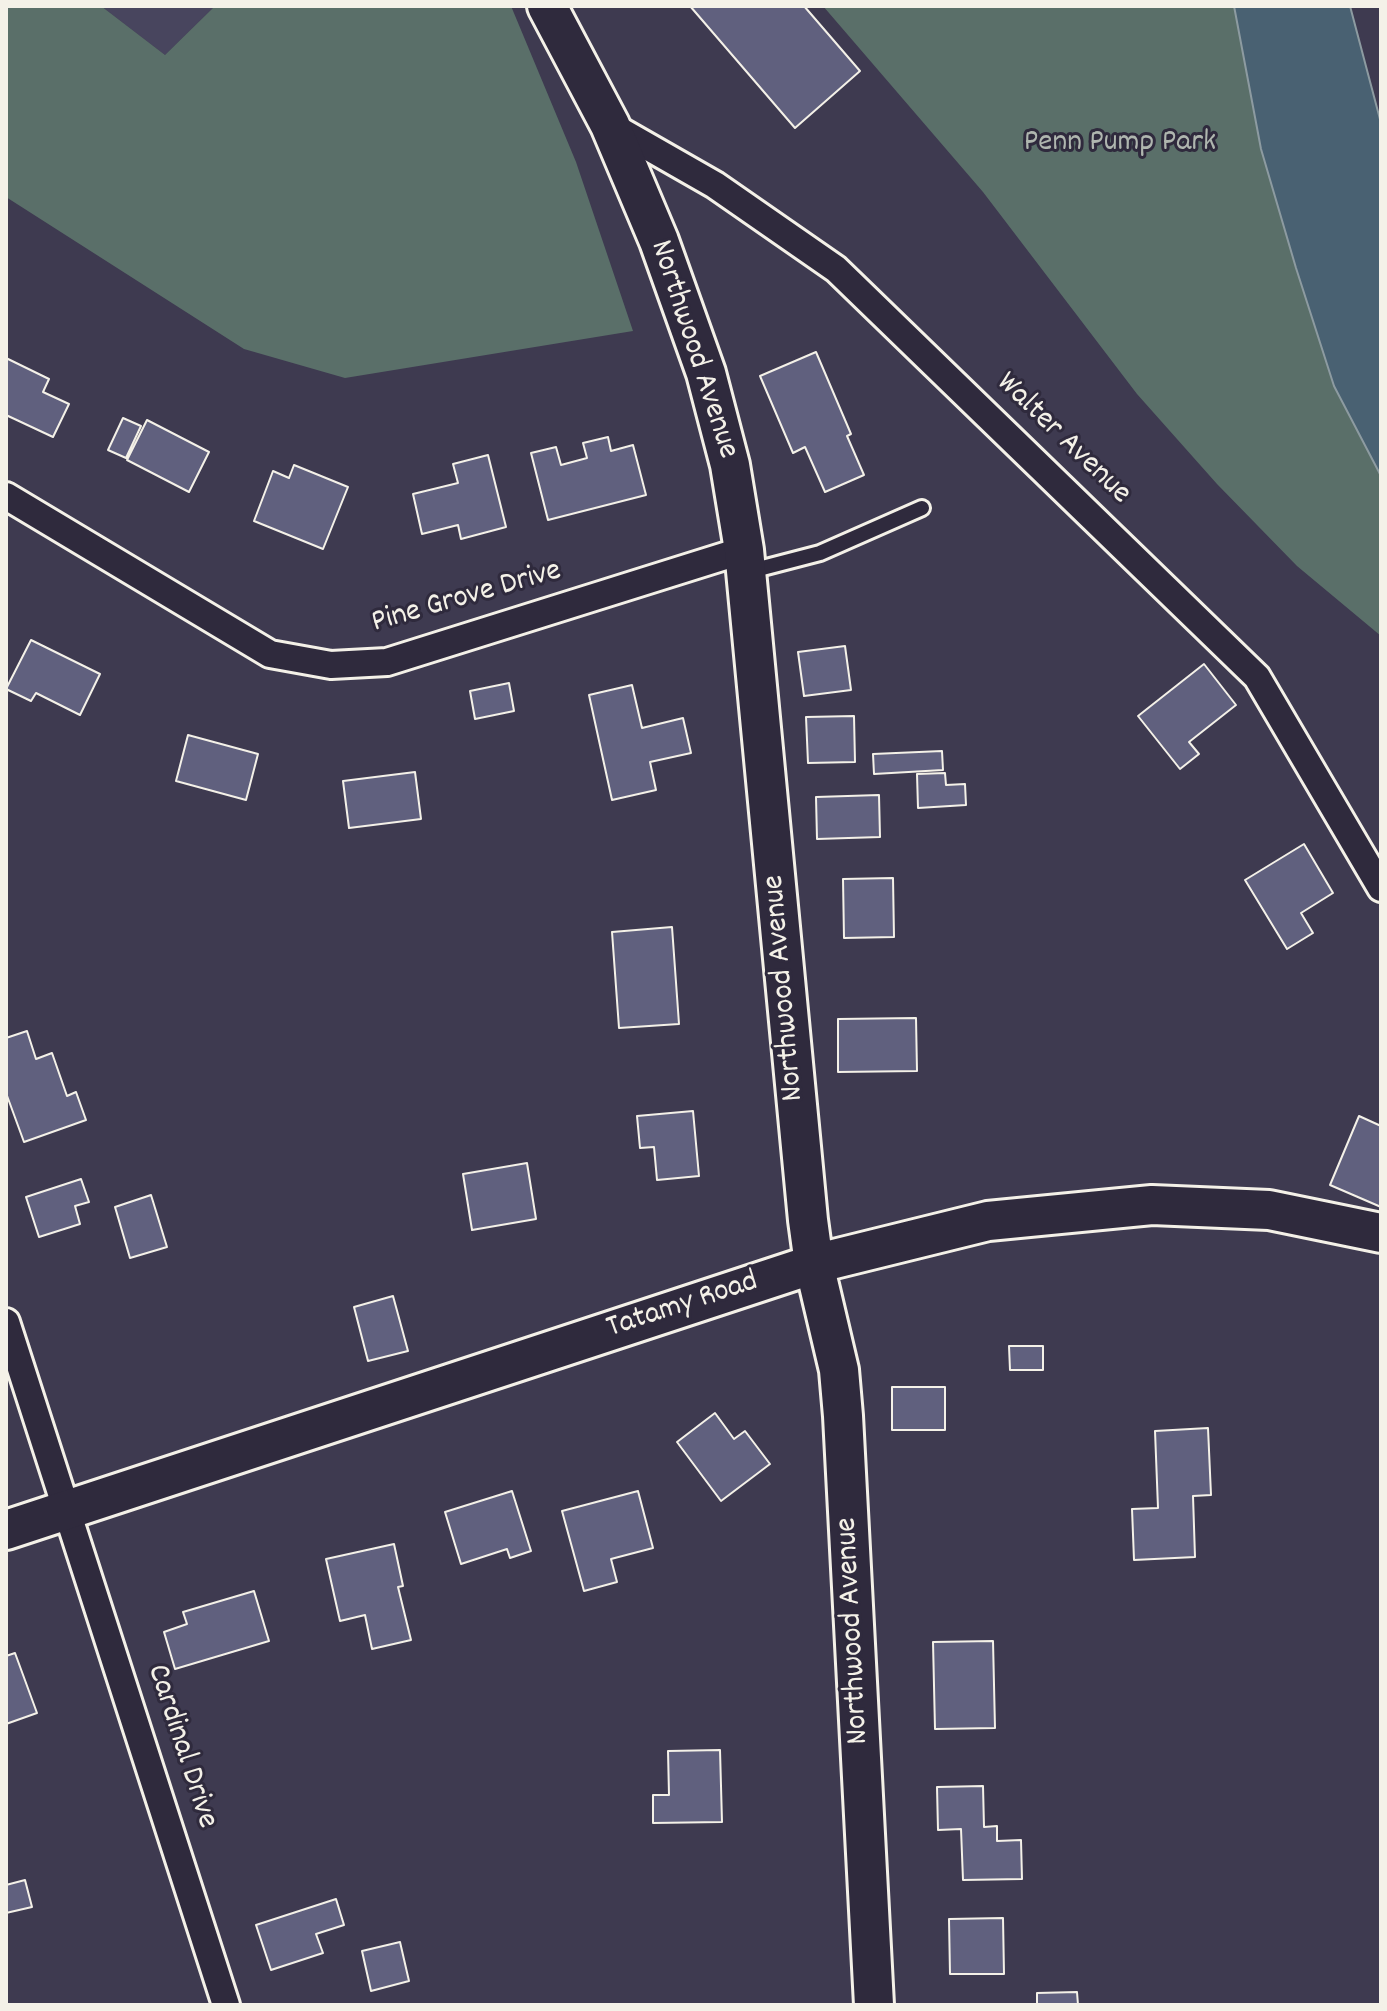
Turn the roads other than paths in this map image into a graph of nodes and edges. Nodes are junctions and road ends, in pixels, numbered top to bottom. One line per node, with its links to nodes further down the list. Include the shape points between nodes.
1 (547, 6): 2 (street, Northwood Avenue)
2 (610, 125): 5 (street, Northwood Avenue, via 706,373 730,465); 6 (street, Walter Avenue, via 715,185 836,269 1257,677)
3 (6, 496): 5 (street, Pine Grove Drive, via 270,654 331,665 387,662)
4 (922, 508): 5 (lane, via 820,553)
5 (745, 561): 8 (street, Northwood Avenue)
6 (1381, 888)
7 (1381, 1233): 8 (street, Tatamy Road, via 1269,1210 1152,1205 988,1221)
8 (814, 1264): 10 (street, Tatamy Road); 13 (street, Northwood Avenue, via 836,1357 843,1416)
9 (6, 1322): 10 (street, Cardinal Drive)
10 (67, 1510): 11 (street, Tatamy Road); 12 (street, Cardinal Drive)
11 (6, 1530)
12 (226, 2005)
13 (874, 2005)

